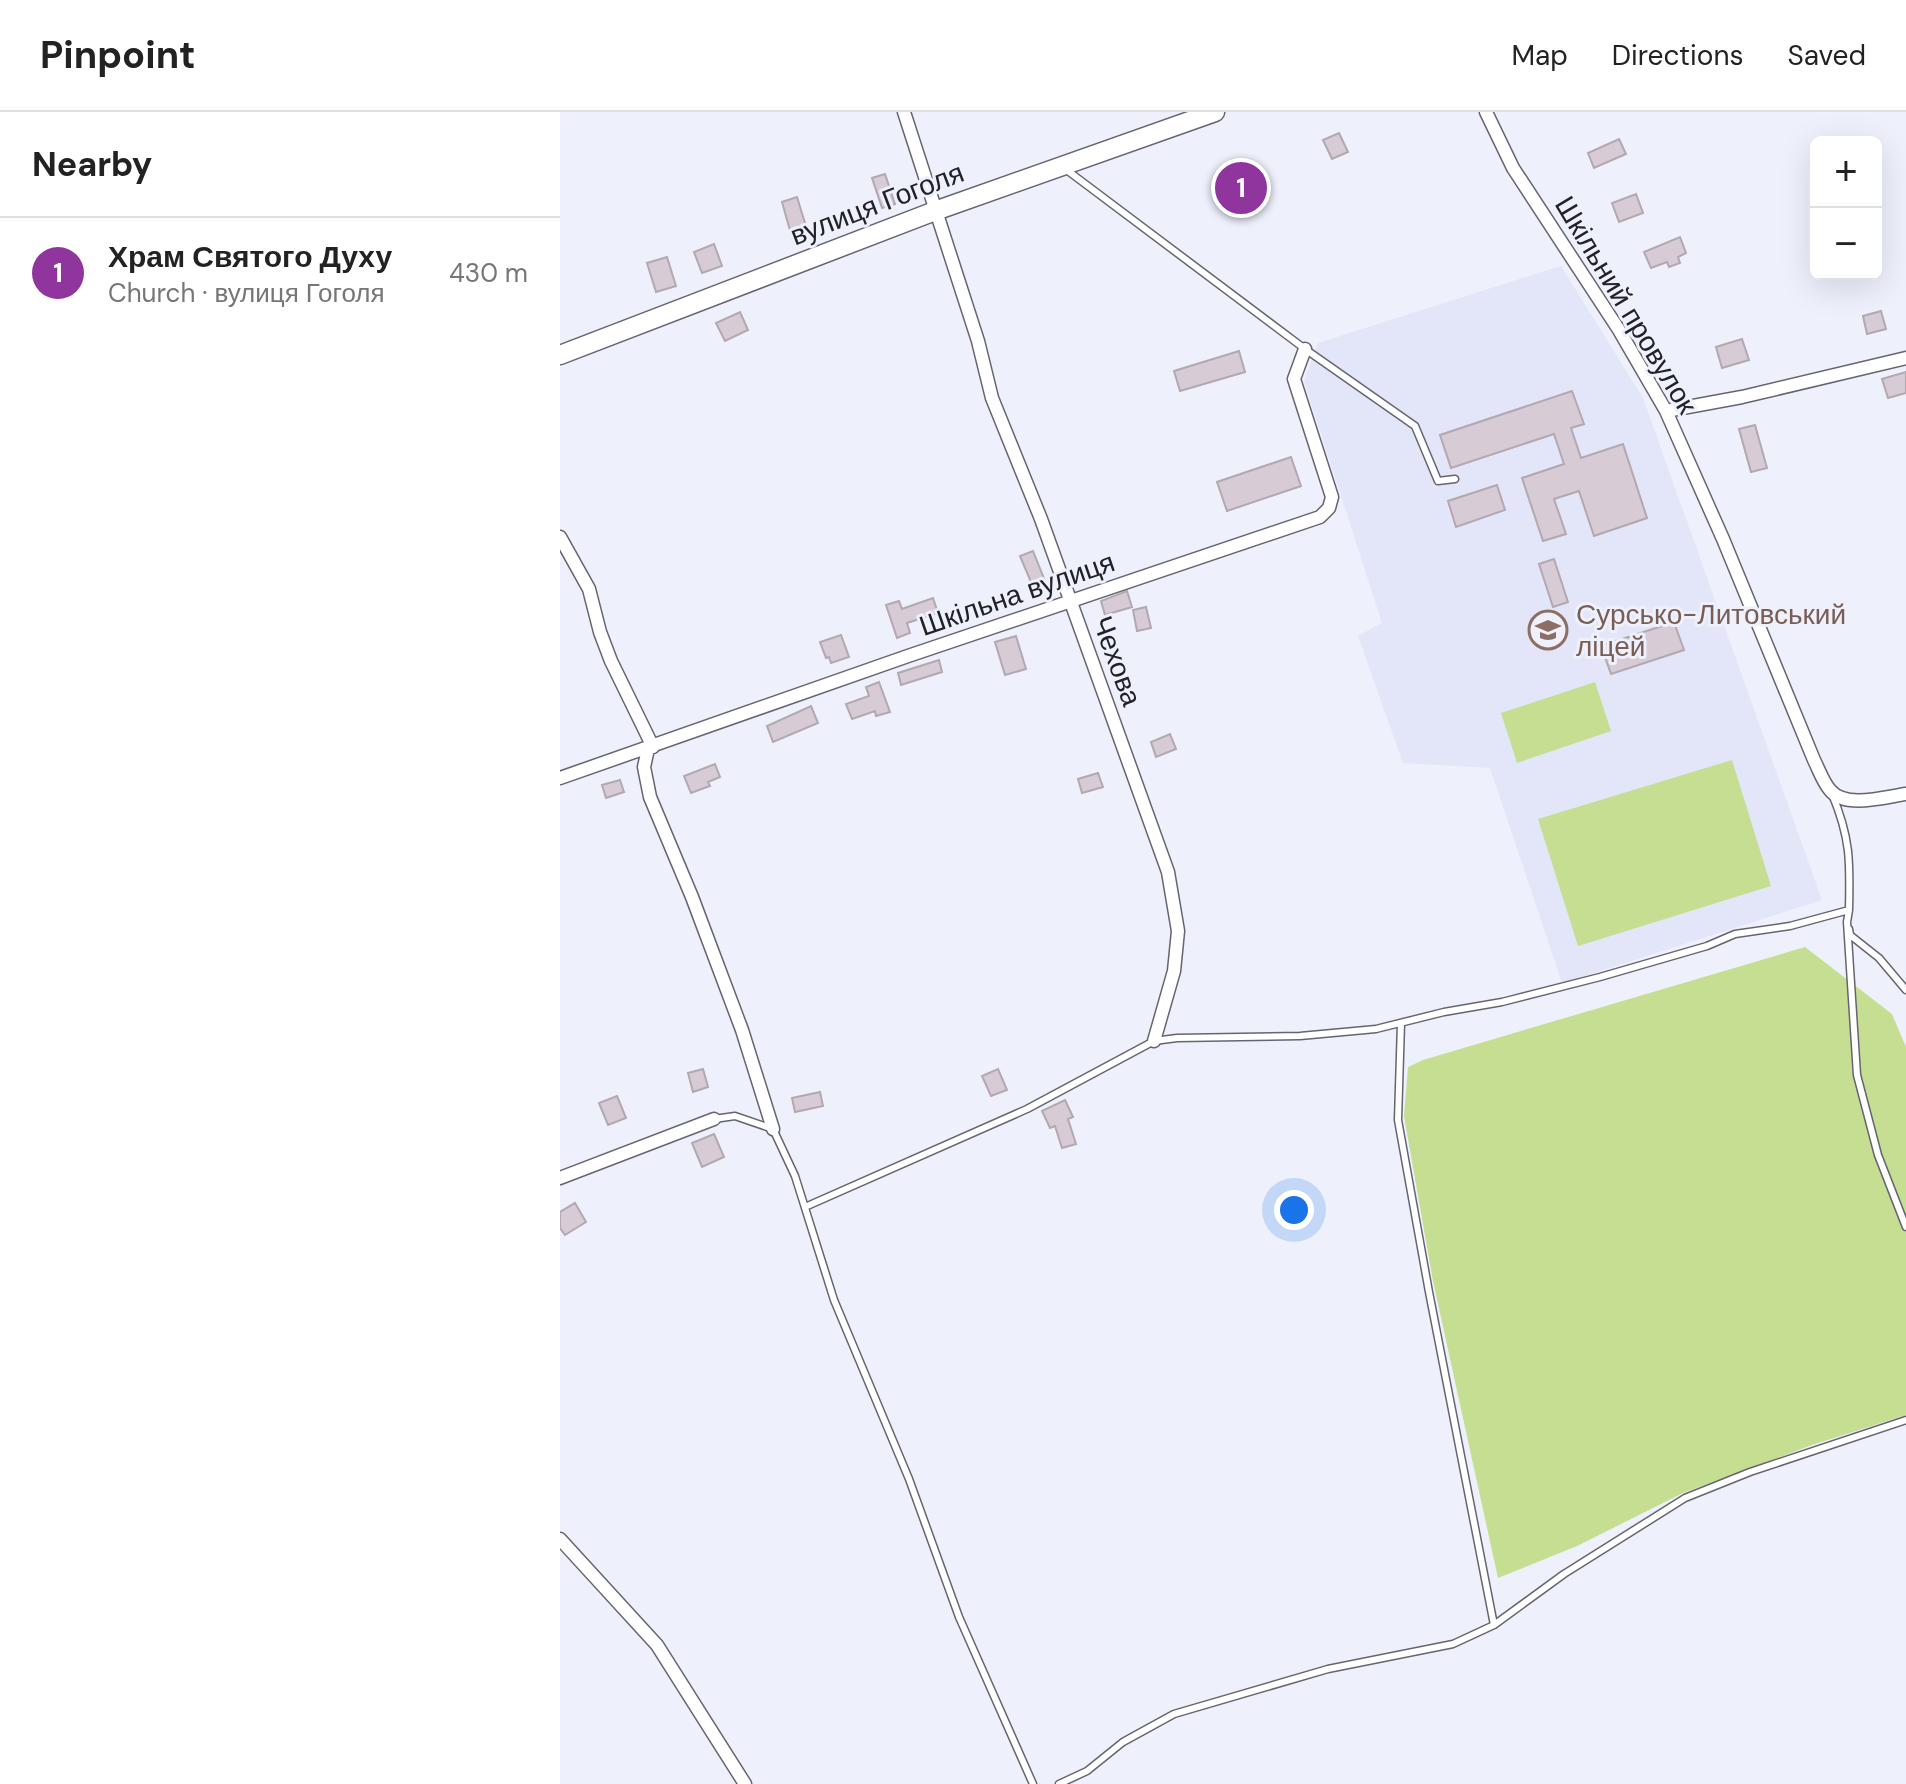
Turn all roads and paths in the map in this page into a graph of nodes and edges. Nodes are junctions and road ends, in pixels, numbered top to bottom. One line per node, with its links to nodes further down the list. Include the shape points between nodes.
1 (904, 112): 5 (street, Чехова)
2 (1215, 112): 4 (street, вулиця Гоголя)
3 (1486, 112): 9 (street, Шкільний провулок, via 1513,168)
4 (1061, 166): 5 (street, вулиця Гоголя); 6 (lane)
5 (935, 211): 7 (street, вулиця Гоголя); 12 (street, Чехова, via 992,398)
6 (1305, 349): 10 (lane, via 1415,426 1438,481); 12 (street, Шкільна вулиця, via 1294,379 1331,491 1325,513)
7 (560, 355)
8 (1906, 358): 9 (street)
9 (1666, 411): 15 (street, Шкільний провулок)
10 (1455, 479)
11 (560, 537): 13 (street, via 589,589 611,661)
12 (1071, 602): 13 (street, Шкільна вулиця); 21 (street, Чехова, via 1168,872 1178,931 1174,971)
13 (650, 748): 14 (street, Шкільна вулиця); 23 (street, via 644,767 650,797 742,1030)
14 (560, 778)
15 (1831, 792): 16 (street, via 1863,800); 17 (lane, via 1851,855)
16 (1906, 794)
17 (1849, 910): 18 (lane); 20 (lane, via 1735,934 1600,977)
18 (1847, 922): 19 (lane, via 1850,935); 26 (lane, via 1857,1075 1878,1155)
19 (1906, 990)
20 (1401, 1023): 21 (lane, via 1300,1036); 29 (lane, via 1398,1120)
21 (1154, 1041): 25 (lane, via 1027,1109)
22 (714, 1119): 23 (lane, via 735,1116); 24 (street)
23 (773, 1129): 25 (lane)
24 (560, 1178)
25 (805, 1207): 31 (lane, via 834,1300 909,1479 959,1617)
26 (1906, 1227)
27 (1906, 1420): 29 (lane, via 1685,1498)
28 (560, 1539): 30 (street, via 657,1645)
29 (1494, 1625): 32 (lane, via 1453,1644 1328,1669 1174,1714)
30 (745, 1784)
31 (1033, 1784)
32 (1059, 1784)

